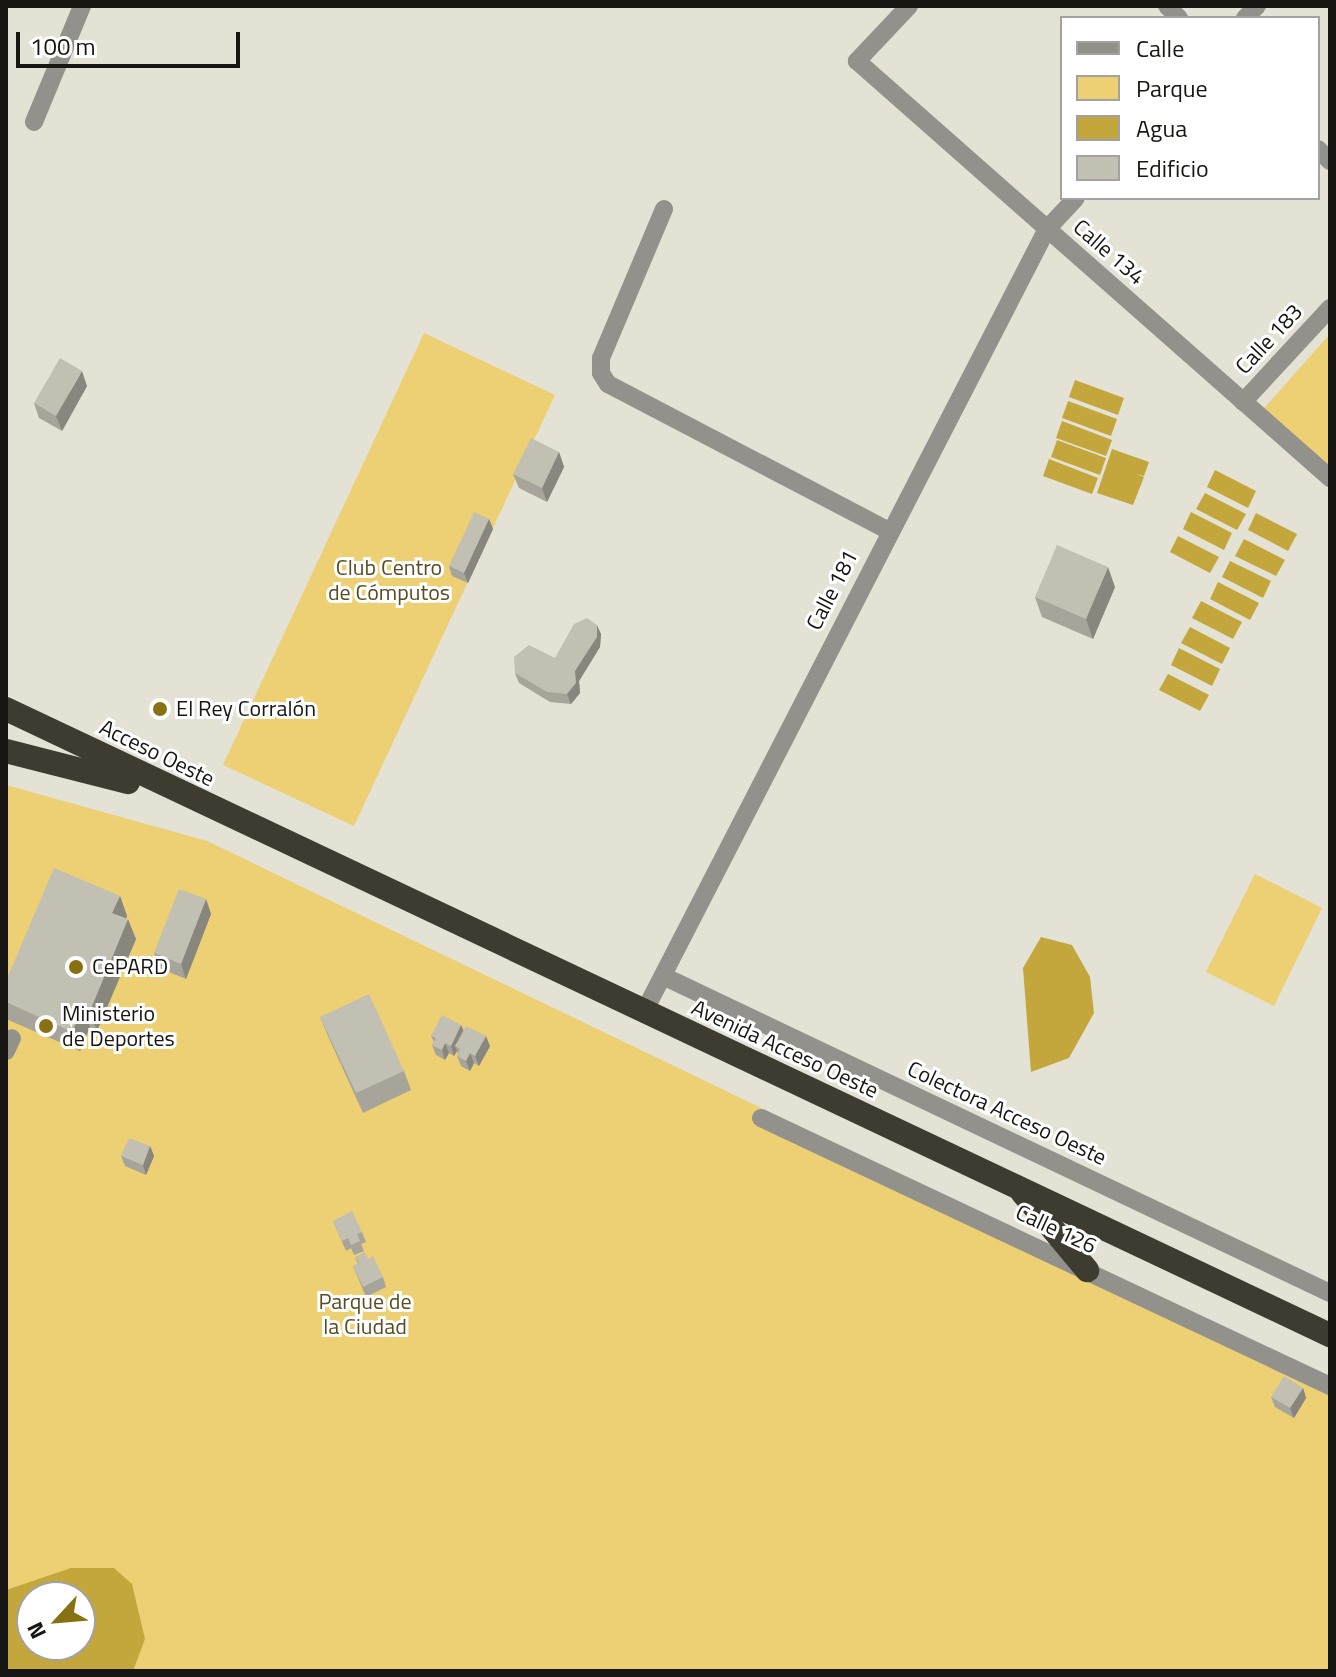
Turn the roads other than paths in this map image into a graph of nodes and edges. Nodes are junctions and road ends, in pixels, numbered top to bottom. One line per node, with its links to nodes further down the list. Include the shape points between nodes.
1 (82, 6): 3 (street)
2 (909, 6): 6 (street, Calle 134, via 857,61)
3 (34, 122)
4 (1074, 200): 6 (street, Calle 181)
5 (664, 209): 10 (street, via 601,358 608,384)
6 (1047, 229): 8 (street, Calle 134); 10 (street, Calle 181)
7 (1330, 308): 8 (street, Calle 183)
8 (1243, 402): 9 (street, Calle 134)
9 (1330, 478)
10 (889, 531): 14 (street, Calle 181)
11 (6, 709): 13 (highway, Acceso Oeste)
12 (6, 751): 13 (highway, Acceso Oeste, via 81,766)
13 (218, 812): 15 (highway, Avenida Acceso Oeste)
14 (663, 976): 15 (street, Calle 181); 19 (street, Colectora Acceso Oeste)
15 (644, 1012): 17 (highway, Avenida Acceso Oeste)
16 (761, 1118): 18 (street, Calle 126)
17 (1018, 1187): 18 (highway); 20 (highway, Avenida Acceso Oeste)
18 (1087, 1270): 21 (street, Calle 126)
19 (1330, 1293)
20 (1330, 1335)
21 (1330, 1386)

